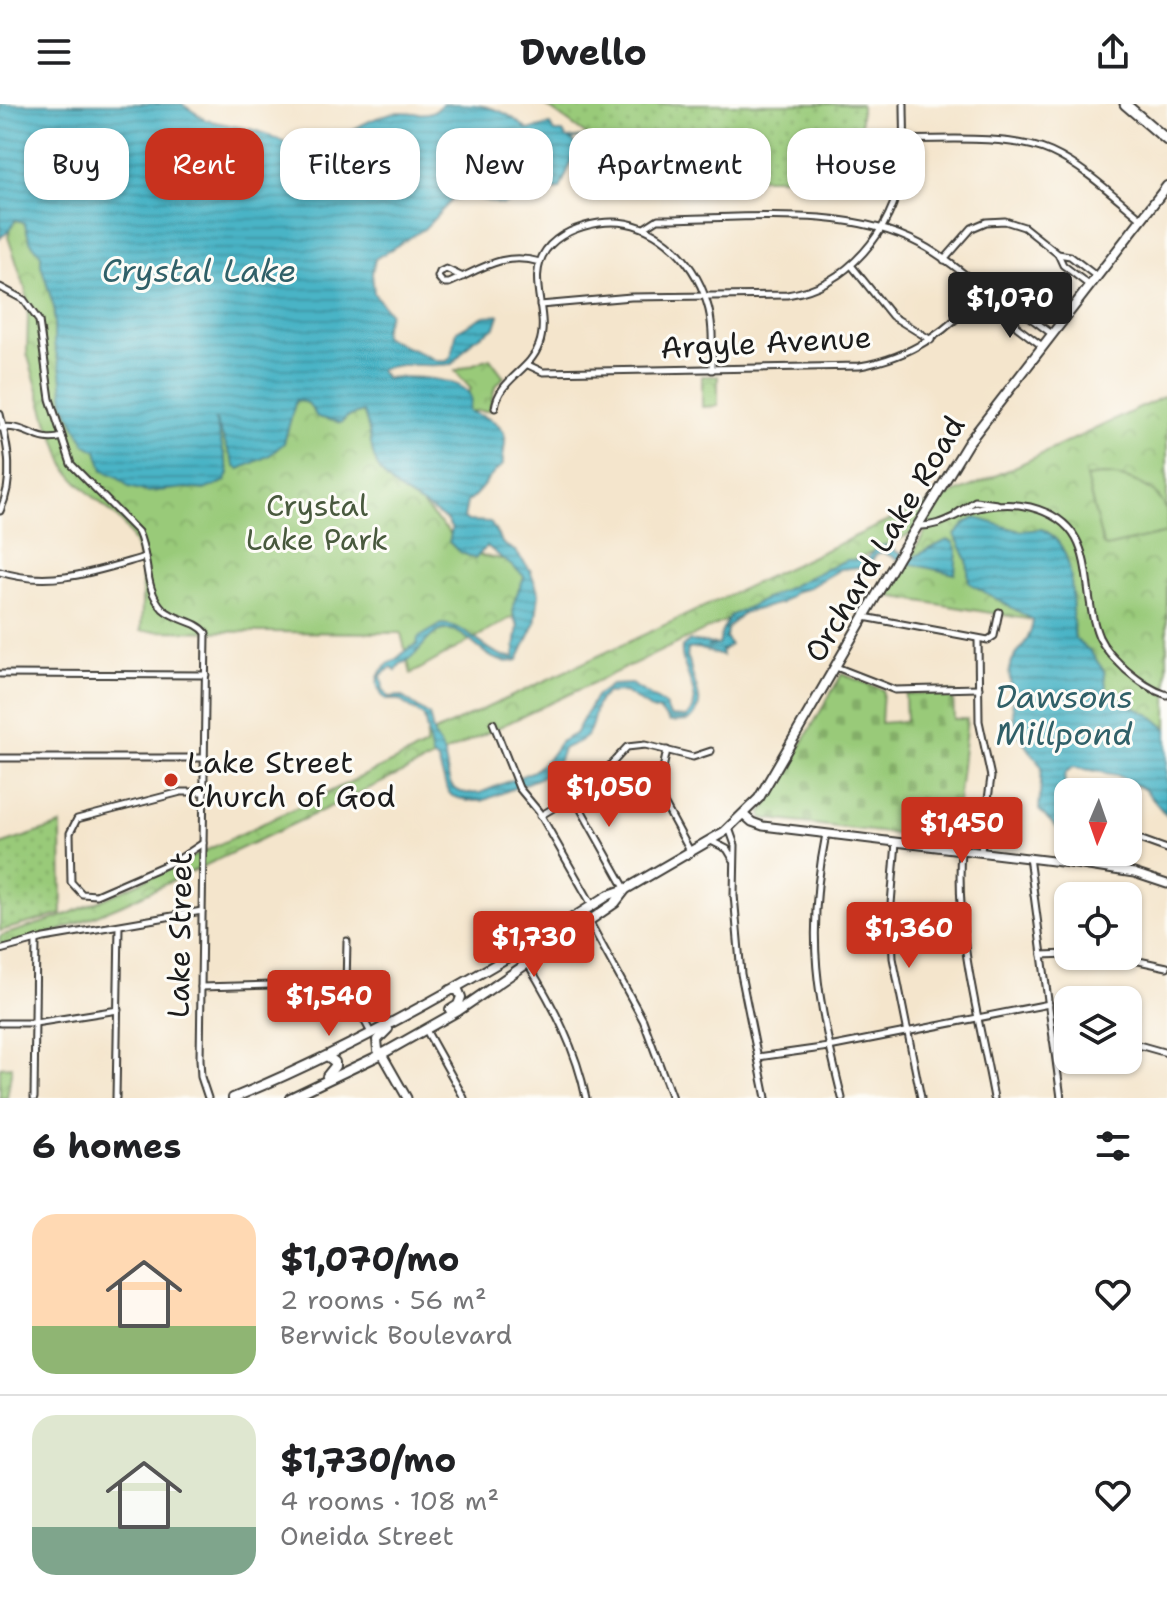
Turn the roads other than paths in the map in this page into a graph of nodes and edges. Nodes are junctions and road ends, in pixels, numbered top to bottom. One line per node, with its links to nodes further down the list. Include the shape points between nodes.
1 (904, 104): 3 (street)
2 (1125, 104): 5 (main road)
3 (904, 128)
4 (925, 140): 8 (street, via 1010,141 1039,147 1070,163)
5 (1167, 140)
6 (1167, 186): 8 (main road, Orchard Lake Road)
7 (893, 200): 9 (street)
8 (1141, 218): 15 (main road, Orchard Lake Road)
9 (881, 227): 10 (street, via 817,218 658,219); 12 (street); 14 (street)
10 (644, 228): 13 (street, via 618,222 587,226 558,239); 20 (street, via 683,258)
11 (1058, 254): 12 (street, via 1024,227 995,220 968,231); 15 (street, via 1070,256); 17 (street, via 1063,265)
12 (944, 260): 19 (street)
13 (540, 262): 16 (street, via 511,257); 21 (street)
14 (851, 265): 20 (street, via 823,285 796,293); 24 (street, via 889,314)
15 (1096, 276): 17 (main road, Orchard Lake Road)
16 (463, 277)
17 (1089, 285): 23 (main road, Orchard Lake Road)
18 (0, 287): 31 (street, via 24,300 39,321 49,395)
19 (983, 291): 22 (street); 24 (street, Argyle Avenue)
20 (705, 295): 21 (street); 27 (street)
21 (540, 305): 26 (street, via 541,338)
22 (1014, 314): 23 (street, via 1025,314); 25 (street, via 1017,327)
23 (1052, 334): 25 (main road, Orchard Lake Road)
24 (931, 340): 27 (street, Argyle Avenue, via 889,360 852,367)
25 (1042, 346): 33 (main road, Orchard Lake Road, via 968,443)
26 (528, 365): 27 (street, Argyle Avenue, via 543,372); 28 (street, via 503,387)
27 (712, 370)
28 (495, 408)
29 (0, 414): 30 (street)
30 (2, 428): 31 (street, via 18,427 47,440); 32 (street, via 10,469)
31 (62, 437): 34 (street, via 76,471 135,529)
32 (0, 511)
33 (917, 526): 37 (main road, Orchard Lake Road); 43 (street, via 1006,505 1042,511 1071,531 1083,551 1102,643 1138,680)
34 (145, 557): 35 (street, via 64,579); 41 (street, Lake Street, via 151,588 163,609 204,629)
35 (0, 572)
36 (999, 612): 38 (street, via 993,638)
37 (863, 617): 38 (street); 39 (main road, Orchard Lake Road)
38 (978, 639): 42 (street)
39 (835, 666): 42 (street, via 896,690); 51 (main road, Orchard Lake Road, via 765,789)
40 (0, 674): 41 (street)
41 (206, 675): 48 (street, Lake Street)
42 (979, 688): 62 (street, via 991,777)
43 (1167, 695)
44 (493, 723): 52 (street, via 513,777)
45 (667, 750): 46 (street, via 693,757); 50 (street, via 627,747); 61 (street, via 658,792)
46 (711, 751)
47 (0, 758): 48 (street)
48 (205, 758): 49 (street, Lake Street)
49 (204, 792): 58 (street, Lake Street); 58 (street, via 183,791 77,819 71,831 71,882 80,893 96,895)
50 (574, 797): 52 (street); 67 (street)
51 (744, 815): 53 (main road, Orchard Lake Road); 54 (street, via 763,826)
52 (540, 816): 68 (street)
53 (729, 828): 56 (main road, Orchard Lake Road); 64 (street)
54 (826, 834): 57 (street); 96 (street, via 816,890 814,950)
55 (1142, 840): 60 (street)
56 (709, 841): 61 (main road, Orchard Lake Road); 64 (street, via 727,849)
57 (897, 842): 59 (street); 92 (street, via 891,930)
58 (204, 843): 69 (street, Lake Street)
59 (961, 849): 62 (street); 88 (street, via 959,906)
60 (1167, 849)
61 (690, 851): 67 (main road, Orchard Lake Road)
62 (981, 851): 63 (street)
63 (1029, 857): 65 (street); 77 (street)
64 (734, 860): 100 (street, via 741,974)
65 (1102, 868): 66 (street)
66 (1167, 884)
67 (626, 889): 68 (main road, Orchard Lake Road); 70 (main road, Orchard Lake Road)
68 (592, 905): 72 (main road, Orchard Lake Road)
69 (202, 911): 71 (street); 83 (street, Lake Street)
70 (589, 921): 75 (main road, Orchard Lake Road); 110 (street, via 643,1020)
71 (119, 926): 73 (street); 87 (street)
72 (544, 935): 75 (main road); 84 (main road, Orchard Lake Road)
73 (36, 940): 76 (street); 90 (street)
74 (347, 941): 82 (street)
75 (550, 948): 80 (main road, Orchard Lake Road)
76 (0, 950)
77 (1042, 955): 78 (street); 86 (street)
78 (1054, 955)
79 (1142, 962): 81 (street)
80 (528, 963): 91 (main road, Orchard Lake Road); 109 (street, via 564,1029)
81 (1167, 967)
82 (346, 983): 83 (street); 93 (street)
83 (201, 987): 103 (street, Lake Street, via 200,1070)
84 (450, 990): 85 (main road, Orchard Lake Road); 91 (main road, via 461,993 458,1005 428,1023)
85 (435, 999): 93 (main road, Orchard Lake Road); 98 (main road, via 380,1035 377,1046)
86 (1049, 1004): 88 (street); 94 (street)
87 (118, 1010): 90 (street); 102 (street)
88 (978, 1017): 92 (street); 114 (street)
89 (0, 1023): 90 (street)
90 (35, 1023): 101 (street)
91 (426, 1030): 98 (main road, Orchard Lake Road); 108 (street)
92 (906, 1032): 96 (street); 113 (street)
93 (371, 1034): 99 (main road, Orchard Lake Road)
94 (1053, 1040): 115 (street)
95 (1142, 1046): 97 (street)
96 (829, 1047): 100 (street); 112 (street)
97 (1167, 1053)
98 (382, 1054): 106 (main road, Orchard Lake Road); 107 (street)
99 (327, 1056): 104 (main road, Orchard Lake Road); 105 (main road, via 335,1062 330,1075)
100 (758, 1057): 111 (street)
101 (34, 1098)
102 (116, 1098)
103 (208, 1098)
104 (233, 1098)
105 (279, 1098)
106 (290, 1098)
107 (407, 1098)
108 (464, 1098)
109 (586, 1098)
110 (672, 1098)
111 (766, 1098)
112 (842, 1098)
113 (921, 1098)
114 (994, 1098)
115 (1061, 1098)

